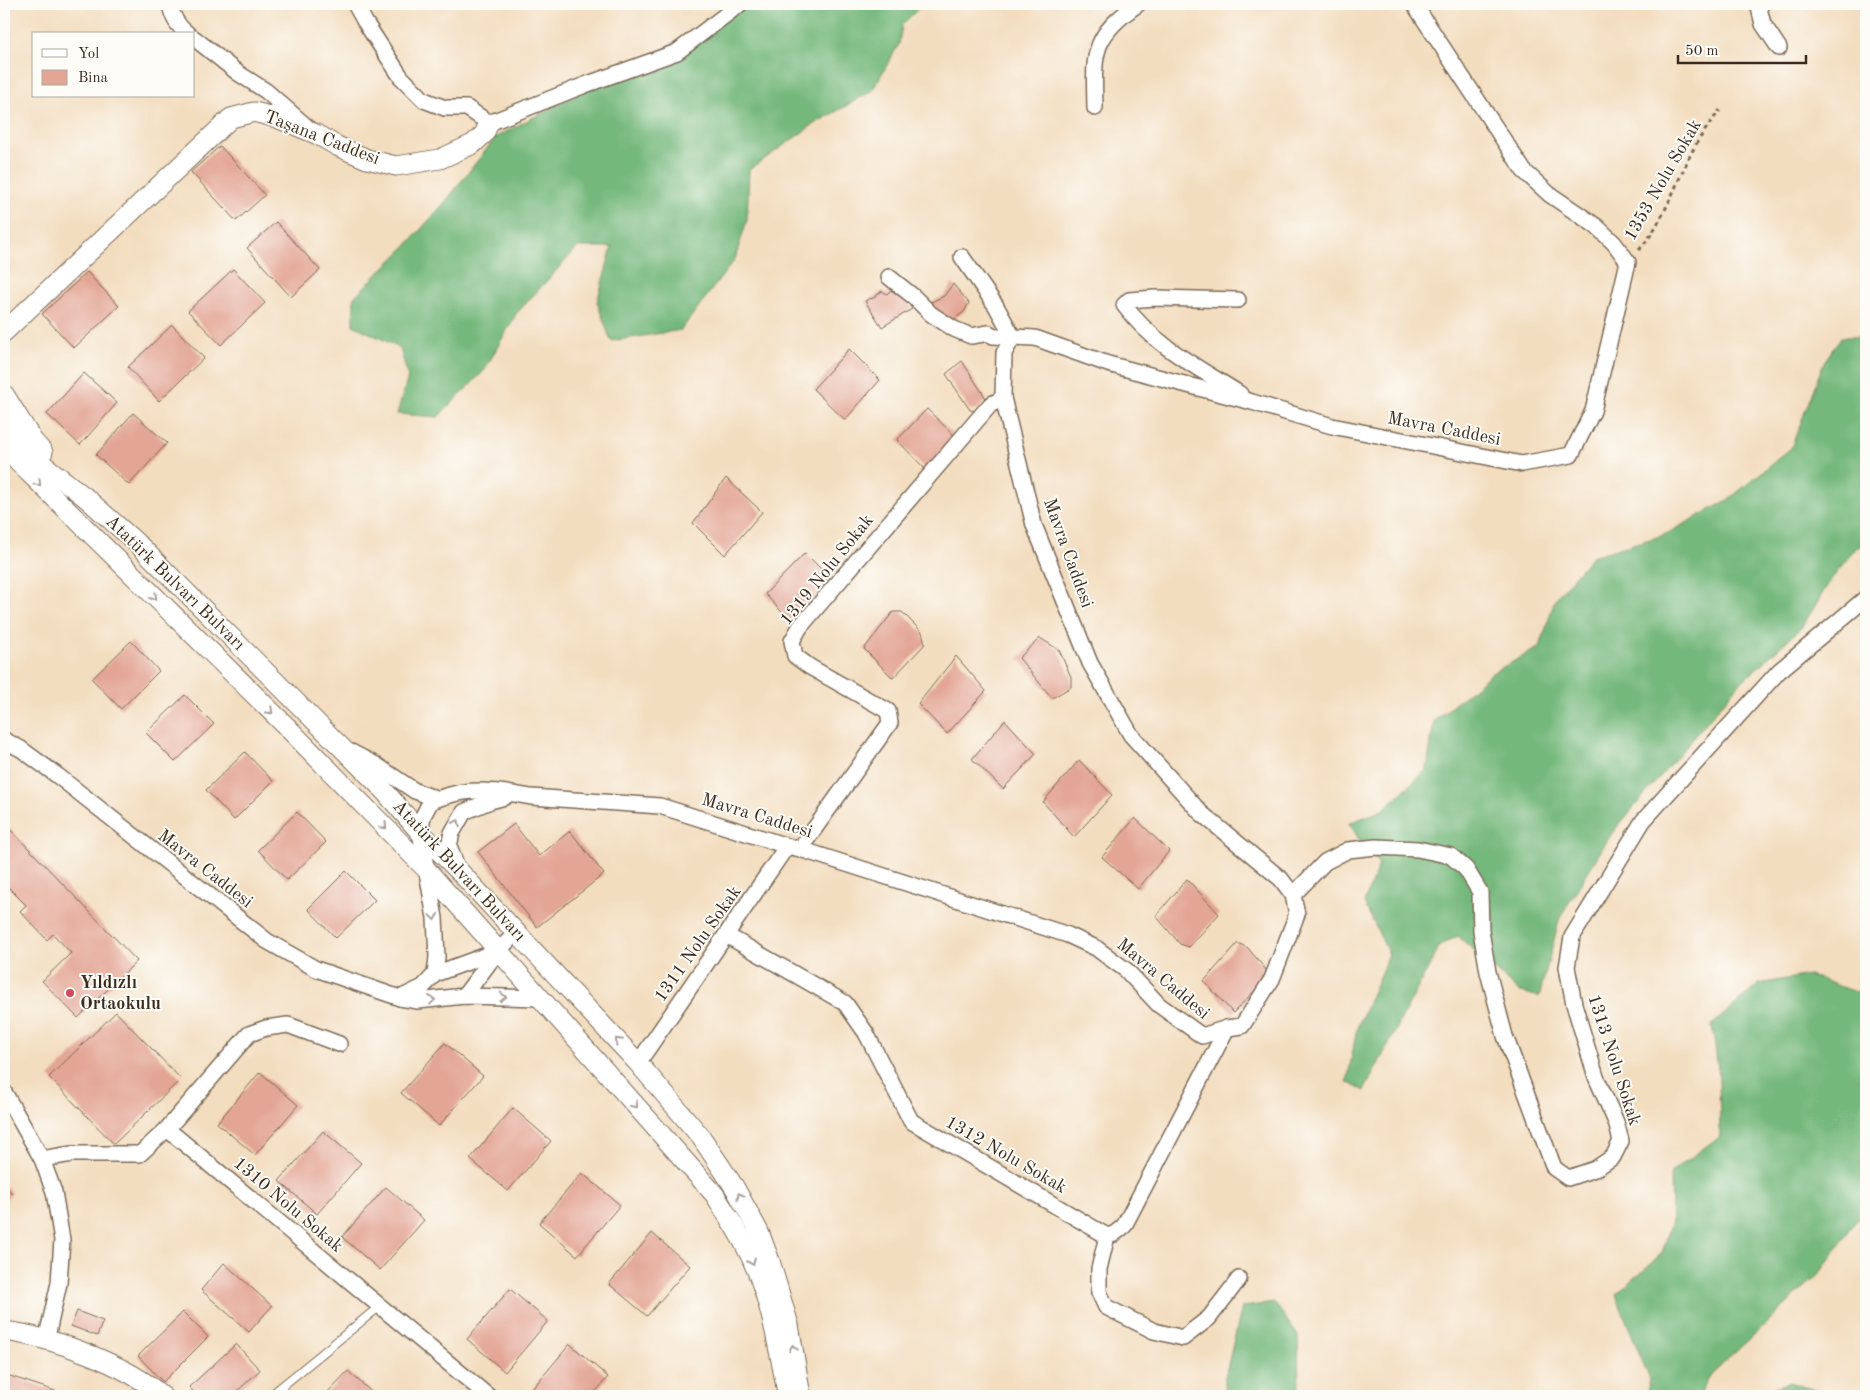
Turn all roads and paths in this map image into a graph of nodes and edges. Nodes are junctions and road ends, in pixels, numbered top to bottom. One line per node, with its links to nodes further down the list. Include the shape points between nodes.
1 (170, 4): 7 (street, via 172,14)
2 (355, 4): 12 (street, via 401,77 424,100 445,108 467,108)
3 (740, 4): 12 (street, via 677,52)
4 (1138, 4): 10 (street, via 1106,31 1100,41 1094,64)
5 (1414, 4): 15 (street, via 1524,172 1549,194 1596,226)
6 (1758, 4): 9 (street, via 1764,24)
7 (185, 32)
8 (195, 39): 13 (street, via 266,91)
9 (1779, 48)
10 (1096, 108)
11 (1720, 110): 15 (path, 1353 Nolu Sokak, via 1694,147 1647,241)
12 (488, 123): 13 (street, Taşana Caddesi, via 484,134 473,144 440,160 396,166 367,159)
13 (316, 134): 18 (street, Taşana Caddesi, via 254,112 231,118)
14 (962, 257): 19 (street)
15 (1628, 262): 22 (street, Mavra Caddesi, via 1593,412 1571,455 1522,464 1332,426)
16 (889, 278): 19 (street, via 954,329 971,336 989,333)
17 (1238, 300): 22 (street, via 1129,300 1124,306 1136,322 1168,348)
18 (4, 332)
19 (1013, 337): 21 (street, Mavra Caddesi, via 1004,353); 22 (street, Mavra Caddesi, via 1035,338 1108,364)
20 (4, 394): 25 (street, via 47,458)
21 (1003, 398): 32 (street, 1319 Nolu Sokak, via 990,405 800,627 792,641 796,656 888,711 890,723); 35 (street, Mavra Caddesi, via 1034,525 1090,663 1131,735 1201,813 1281,879)
22 (1252, 402)
23 (4, 422): 25 (street, Atatürk Bulvarı Bulvarı, via 27,452)
24 (4, 448): 33 (street, Atatürk Bulvarı Bulvarı, one-way to 33)
25 (45, 466): 28 (street, Atatürk Bulvarı Bulvarı, via 140,546)
26 (1866, 598): 35 (street, 1313 Nolu Sokak, via 1779,670 1643,821 1572,937 1567,967 1574,1004 1596,1077 1621,1141 1613,1158 1595,1169 1568,1178 1554,1168 1505,1036 1488,972 1481,931 1480,892 1466,869 1451,856 1418,848 1348,850 1325,862)
27 (4, 740): 41 (street, Mavra Caddesi, via 58,776 267,941 316,968)
28 (342, 748): 30 (street, via 376,764 415,791); 31 (street, Atatürk Bulvarı Bulvarı)
29 (517, 794): 30 (street, Mavra Caddesi, via 475,791); 32 (street, Mavra Caddesi, via 660,806); 34 (street, Mavra Caddesi, one-way to 29, via 449,846 452,833 464,812)
30 (437, 798): 31 (street, via 428,806)
31 (420, 832): 33 (street); 34 (street, Atatürk Bulvarı Bulvarı)
32 (794, 848): 37 (street, 1311 Nolu Sokak); 43 (street, Mavra Caddesi, via 1068,935 1096,948 1126,970 1160,1006 1202,1036)
33 (426, 869): 38 (street, Atatürk Bulvarı Bulvarı); 39 (street, one-way to 39, via 437,941)
34 (458, 869): 36 (street, Atatürk Bulvarı Bulvarı)
35 (1293, 895): 43 (street, Mavra Caddesi, via 1297,914 1272,979 1242,1026)
36 (517, 932): 38 (street); 45 (street, Atatürk Bulvarı Bulvarı, one-way to 36)
37 (726, 935): 45 (street, 1311 Nolu Sokak); 49 (street, 1312 Nolu Sokak, via 845,1003 866,1033 911,1121)
38 (498, 951): 39 (street); 40 (street); 42 (street, Atatürk Bulvarı Bulvarı)
39 (435, 974): 41 (street, via 423,987)
40 (464, 996): 41 (street, Mavra Caddesi, one-way to 40, via 428,1001); 42 (street, Mavra Caddesi, one-way to 42)
41 (400, 998)
42 (541, 998): 57 (street, Atatürk Bulvarı Bulvarı, one-way to 57, via 715,1196 745,1246 760,1281 776,1330)
43 (1227, 1028): 49 (street, via 1124,1226)
44 (339, 1044): 47 (street, via 288,1025 249,1034)
45 (638, 1063): 58 (street, Atatürk Bulvarı Bulvarı, one-way to 45, via 789,1325 759,1232 701,1137)
46 (4, 1092): 48 (street)
47 (168, 1129): 48 (street, via 140,1154 72,1154); 51 (street, 1310 Nolu Sokak)
48 (42, 1159): 53 (street, via 54,1192 62,1240 59,1283)
49 (1107, 1236): 50 (street, via 1099,1269 1098,1292 1106,1306 1154,1331 1183,1338 1209,1318)
50 (1239, 1279)
51 (380, 1306): 55 (lane); 56 (street, 1310 Nolu Sokak)
52 (4, 1332): 53 (street)
53 (46, 1341): 54 (street, via 122,1369)
54 (162, 1396)
55 (270, 1396)
56 (488, 1396)
57 (788, 1396)
58 (801, 1396)

